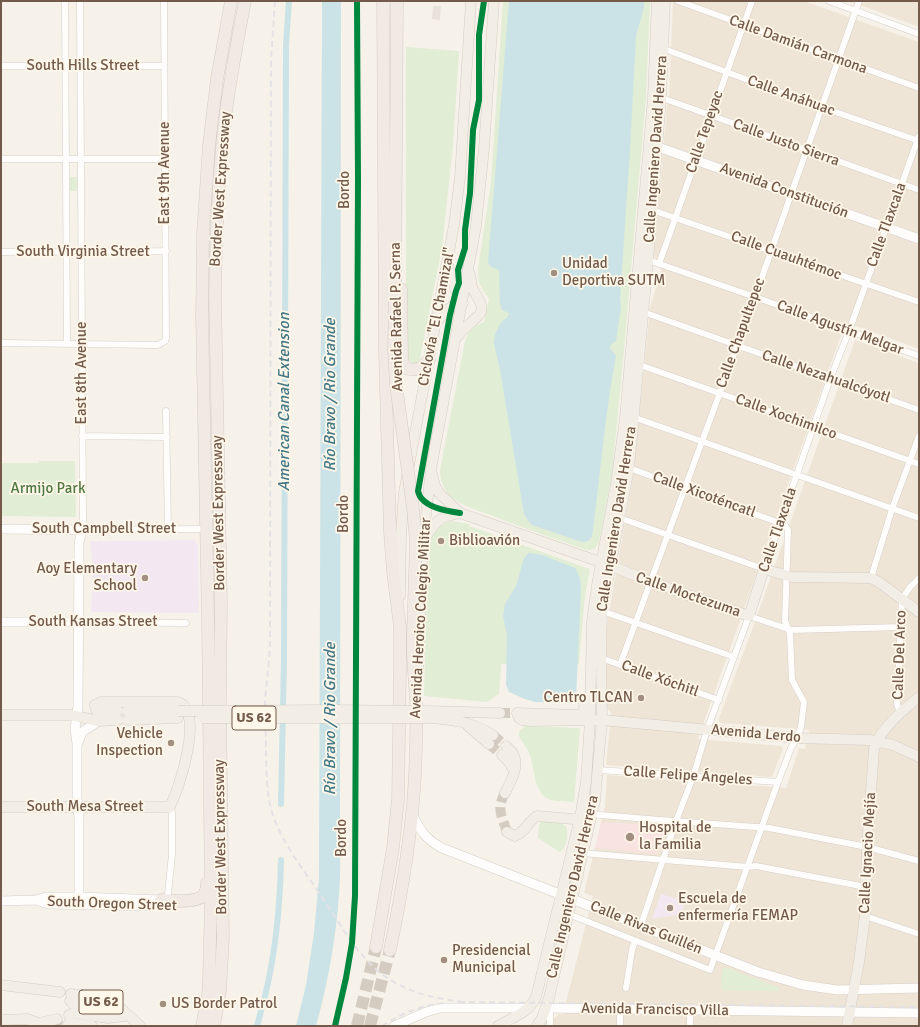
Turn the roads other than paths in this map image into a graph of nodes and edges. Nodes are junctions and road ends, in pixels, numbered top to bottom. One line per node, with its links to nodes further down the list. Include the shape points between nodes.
1 (65, 1): 22 (street, East 8th Avenue)
2 (80, 1): 24 (street, East 8th Avenue)
3 (164, 1): 23 (street, East 9th Avenue)
4 (231, 1): 92 (highway, via 208,145 204,204 202,317)
5 (245, 1): 193 (highway, Border West Expressway, via 226,113 216,252 223,938 220,991)
6 (383, 1): 111 (highway, Avenida Rafael P. Serna, via 385,353 390,532)
7 (397, 1): 39 (highway, Avenida Rafael P. Serna)
8 (472, 1): 52 (main road, Avenida Heroico Colegio Militar, via 460,177)
9 (494, 1): 54 (main road, Avenida Heroico Colegio Militar, via 481,186)
10 (657, 1): 27 (main road, Calle Ingeniero David Herrera)
11 (665, 1): 19 (main road, Calle Ingeniero David Herrera)
12 (678, 1): 17 (street, Calle Damián Carmona)
13 (752, 1): 17 (street, Calle Tepeyac)
14 (829, 1): 16 (street)
15 (859, 1): 16 (street, Calle Chapultepec)
16 (856, 11): 18 (street); 20 (street, Calle Chapultepec)
17 (743, 25): 20 (street, Calle Damián Carmona); 25 (street, Calle Tepeyac)
18 (919, 34)
19 (664, 50): 25 (street, Calle Anáhuac); 27 (main road, Calle Ingeniero David Herrera)
20 (838, 59): 26 (street, Calle Damián Carmona); 28 (street, Calle Chapultepec)
21 (1, 66): 22 (street, South Hills Street)
22 (66, 66): 24 (street, South Hills Street); 35 (street, East 8th Avenue)
23 (164, 66): 24 (street, South Hills Street); 33 (street, East 9th Avenue)
24 (80, 67): 36 (street, East 8th Avenue)
25 (726, 72): 28 (street, Calle Anáhuac); 29 (street, Calle Tepeyac)
26 (919, 88)
27 (657, 98): 29 (street, Calle Justo Sierra); 31 (main road, Calle Ingeniero David Herrera)
28 (821, 107): 30 (street, Calle Anáhuac); 32 (street, Calle Chapultepec)
29 (711, 116): 32 (street, Calle Justo Sierra); 37 (street, Calle Tepeyac)
30 (918, 139): 38 (street, Calle Tlaxcala)
31 (653, 146): 37 (street, Avenida Constitución); 42 (main road, Calle Ingeniero David Herrera); 69 (main road, Calle Ingeniero David Herrera)
32 (806, 150): 38 (street, Calle Justo Sierra); 41 (street, Calle Chapultepec)
33 (165, 158): 36 (street); 47 (street, East 9th Avenue)
34 (1, 159): 35 (street)
35 (66, 159): 36 (street); 49 (street, East 8th Avenue)
36 (81, 159): 50 (street, East 8th Avenue)
37 (696, 160): 41 (street, Avenida Constitución); 43 (street, Calle Tepeyac)
38 (901, 184): 40 (street, Calle Justo Sierra); 44 (street, Calle Tlaxcala)
39 (396, 190): 68 (highway, via 401,216 402,360 405,367 413,370 421,368); 121 (highway, Avenida Rafael P. Serna, bridge, via 394,348 396,385 414,508 416,542 412,657)
40 (919, 190)
41 (791, 194): 44 (street, Avenida Constitución); 46 (street, Calle Chapultepec)
42 (652, 210): 43 (street, Calle Cuauhtémoc); 51 (main road, Calle Ingeniero David Herrera)
43 (675, 217): 46 (street, Calle Cuauhtémoc); 53 (street, Calle Tepeyac)
44 (886, 227): 45 (street, Avenida Constitución); 55 (street, Calle Tlaxcala)
45 (919, 239)
46 (771, 250): 55 (street, Calle Cuauhtémoc); 56 (street, Calle Chapultepec)
47 (166, 251): 50 (street, South Virginia Street); 65 (street, East 9th Avenue, via 166,338 162,344)
48 (1, 252): 49 (street, South Virginia Street)
49 (67, 252): 50 (street, South Virginia Street); 64 (street, East 8th Avenue)
50 (81, 252): 65 (street, East 8th Avenue)
51 (648, 260): 53 (street, Calle Agustín Melgar); 59 (main road, Calle Ingeniero David Herrera)
52 (448, 263): 58 (main road, via 456,291); 60 (main road, Avenida Heroico Colegio Militar)
53 (659, 264): 56 (street, Calle Agustín Melgar)
54 (469, 270): 58 (main road, Avenida Heroico Colegio Militar); 62 (main road, via 472,286 482,304 482,310)
55 (866, 285): 57 (street, Calle Cuauhtémoc); 61 (street, Calle Tlaxcala)
56 (754, 297): 61 (street, Calle Agustín Melgar); 66 (street, Calle Chapultepec)
57 (919, 302)
58 (463, 303): 60 (main road, via 452,306); 62 (main road, Avenida Heroico Colegio Militar)
59 (643, 312): 66 (street, Calle Nezahualcóyotl); 69 (main road, Calle Ingeniero David Herrera)
60 (436, 321): 68 (main road, Avenida Heroico Colegio Militar)
61 (849, 331): 67 (street, Calle Agustín Melgar); 70 (street, Calle Tlaxcala)
62 (456, 339): 82 (main road, Avenida Heroico Colegio Militar)
63 (1, 343): 64 (street)
64 (67, 343): 65 (street)
65 (82, 343): 76 (street, East 8th Avenue)
66 (737, 345): 70 (street, Calle Nezahualcóyotl); 71 (street, Calle Chapultepec)
67 (919, 356)
68 (429, 360): 111 (main road, Avenida Heroico Colegio Militar, via 404,492)
69 (634, 363): 71 (street, Calle Xochimilco); 74 (main road, Calle Ingeniero David Herrera); 97 (main road, Calle Ingeniero David Herrera)
70 (830, 379): 72 (street, Calle Nezahualcóyotl); 75 (street, Calle Tlaxcala)
71 (720, 393): 75 (street, Calle Xochimilco); 79 (street, Calle Chapultepec)
72 (919, 410)
73 (166, 411): 78 (street)
74 (633, 417): 79 (street); 83 (main road, Calle Ingeniero David Herrera)
75 (813, 427): 80 (street, Calle Xochimilco); 84 (street, Calle Tlaxcala)
76 (82, 436): 78 (street); 93 (street, East 8th Avenue)
77 (919, 436): 80 (street)
78 (166, 437): 94 (street)
79 (702, 441): 84 (street); 85 (street, Calle Chapultepec)
80 (910, 461): 81 (street, Calle Xochimilco); 86 (street)
81 (919, 464)
82 (430, 468): 87 (main road, Calle Moctezuma, via 435,486 444,499); 96 (main road, Avenida Heroico Colegio Militar)
83 (629, 468): 85 (street, Calle Xicoténcatl); 88 (main road, Calle Ingeniero David Herrera)
84 (797, 474): 86 (street); 90 (street, Calle Tlaxcala)
85 (685, 489): 90 (street, Calle Xicoténcatl); 95 (street, Calle Chapultepec)
86 (892, 509): 89 (street); 100 (street)
87 (460, 513): 96 (main road, via 439,520); 97 (main road, Calle Moctezuma)
88 (620, 518): 95 (street); 97 (main road, Calle Ingeniero David Herrera)
89 (919, 518)
90 (780, 522): 98 (street, Calle Tlaxcala); 99 (street, via 788,530)
91 (1, 529): 93 (street, South Campbell Street)
92 (206, 529): 94 (street, South Campbell Street); 131 (highway)
93 (82, 530): 94 (street, South Campbell Street); 108 (street, East 8th Avenue, via 79,544)
94 (168, 530)
95 (668, 535): 98 (street); 102 (street, Calle Chapultepec)
96 (423, 542): 121 (main road, Avenida Heroico Colegio Militar, via 420,661)
97 (605, 564): 102 (main road, Calle Moctezuma); 104 (main road, Calle Ingeniero David Herrera); 114 (main road, Calle Ingeniero David Herrera, via 594,604)
98 (764, 569): 99 (main road); 106 (main road, Calle Tlaxcala)
99 (786, 576): 100 (main road); 113 (street, via 785,622)
100 (871, 578): 103 (main road)
101 (919, 578): 103 (street, Calle Del Arco)
102 (651, 582): 106 (main road, Calle Moctezuma); 109 (street, Calle Chapultepec)
103 (902, 599): 105 (main road); 112 (street, Calle Del Arco)
104 (602, 610): 109 (street); 116 (main road, Calle Ingeniero David Herrera)
105 (919, 612)
106 (749, 616): 113 (street, Calle Moctezuma); 115 (street, Calle Tlaxcala)
107 (1, 622): 108 (street, South Kansas Street)
108 (79, 622): 110 (street, South Kansas Street); 127 (street, East 8th Avenue)
109 (636, 622): 115 (street); 117 (street, Calle Chapultepec)
110 (186, 623)
111 (400, 627): 170 (highway, Avenida Heroico Colegio Militar, via 398,799 393,848)
112 (901, 627): 113 (street, Calle Moctezuma); 123 (street, Calle Del Arco, via 897,704)
113 (788, 629): 133 (street, via 792,680 804,702)
114 (591, 637): 118 (main road, Calle Ingeniero David Herrera); 129 (main road, Avenida Lerdo, via 588,645 583,713 517,713 522,720)
115 (734, 657): 120 (street, Calle Tlaxcala)
116 (601, 658): 117 (street, Calle Xóchitl); 118 (main road, via 596,661); 130 (main road, Calle Ingeniero David Herrera)
117 (620, 665): 120 (street, Calle Xóchitl)
118 (592, 671): 129 (main road, Calle Ingeniero David Herrera)
119 (919, 697): 123 (main road, Calle Ignacio Mejía)
120 (718, 700): 132 (street, Calle Tlaxcala)
121 (416, 703): 146 (highway, Avenida Heroico Colegio Militar)
122 (500, 713): 126 (main road)
123 (900, 713): 135 (main road, Calle Ignacio Mejía)
124 (1, 715): 127 (main road, US 62)
125 (122, 715): 126 (main road, US 62, bridge); 128 (main road, US 62); 145 (main road, via 98,711 95,705 101,702 178,702 185,705 190,721 189,744 176,797)
126 (427, 715): 134 (main road, via 483,728)
127 (77, 717): 128 (main road, US 62); 136 (street, East 8th Avenue)
128 (99, 720): 136 (street, via 82,732)
129 (590, 720): 130 (main road, Avenida Lerdo); 147 (main road, Calle Ingeniero David Herrera, via 586,782)
130 (602, 720): 132 (main road, Avenida Lerdo); 139 (main road, Calle Ingeniero David Herrera)
131 (210, 726): 160 (highway, via 206,761 207,887 205,894 195,900); 188 (highway, Border West Expressway, via 211,960)
132 (707, 730): 133 (main road, Avenida Lerdo); 140 (street, Calle Tlaxcala)
133 (797, 738): 135 (main road, Avenida Lerdo); 141 (street)
134 (491, 740)
135 (877, 741): 138 (main road, Avenida Lerdo); 152 (main road, Calle Ignacio Mejía, via 874,749)
136 (77, 744): 144 (street, East 8th Avenue)
137 (504, 751): 142 (main road, via 514,754 515,761 514,771)
138 (919, 757)
139 (598, 770): 140 (street, Calle Felipe Ángeles); 148 (main road, Calle Ingeniero David Herrera)
140 (694, 777): 141 (street, Calle Felipe Ángeles); 149 (street, Calle Tlaxcala)
141 (778, 782): 150 (street)
142 (505, 793)
143 (1, 807): 144 (main road, South Mesa Street)
144 (78, 808): 145 (main road, South Mesa Street); 162 (street, East 8th Avenue)
145 (170, 808): 160 (street, via 170,879 168,894)
146 (412, 813): 158 (street, Calle Rivas Guillén, via 420,830 430,842); 171 (highway, Avenida Heroico Colegio Militar, via 404,880)
147 (580, 815): 148 (main road); 151 (main road, via 537,816 520,834 515,836); 158 (main road, Calle Ingeniero David Herrera)
148 (592, 816): 149 (street); 153 (main road, Calle Ingeniero David Herrera)
149 (676, 822): 150 (street); 154 (street, Calle Tlaxcala)
150 (762, 827): 152 (street); 156 (street)
151 (507, 832)
152 (867, 847): 155 (street); 157 (main road, Calle Ignacio Mejía)
153 (582, 853): 154 (street); 159 (main road, Calle Ingeniero David Herrera)
154 (663, 860): 156 (street); 167 (street, Calle Tlaxcala)
155 (919, 860)
156 (748, 867): 157 (street, via 756,866); 172 (street)
157 (866, 887): 166 (main road, Calle Ignacio Mejía)
158 (561, 895): 159 (street, Calle Rivas Guillén); 164 (main road, Calle Ingeniero David Herrera)
159 (572, 898): 165 (main road, Calle Ingeniero David Herrera); 167 (street, Calle Rivas Guillén)
160 (161, 900): 162 (street, South Oregon Street)
161 (1, 901): 162 (street, South Oregon Street, via 36,900 46,897)
162 (79, 901): 163 (street, South Oregon Street)
163 (188, 906): 188 (highway, via 202,908 207,918)
164 (558, 910): 165 (street, Calle Rivas Guillén); 180 (main road, Calle Ingeniero David Herrera, via 536,997)
165 (568, 914): 169 (street, Calle Rivas Guillén); 179 (main road, Calle Ingeniero David Herrera)
166 (865, 916): 168 (street); 176 (main road, Calle Ignacio Mejía)
167 (641, 925): 172 (street, Calle Rivas Guillén)
168 (919, 934)
169 (635, 941): 172 (street, Calle Rivas Guillén, via 710,970); 174 (street)
170 (376, 947)
171 (390, 950)
172 (716, 956): 176 (street, Calle Rivas Guillén, via 758,972 798,983 842,990)
173 (1, 985): 177 (main road)
174 (626, 988)
175 (919, 988): 176 (street)
176 (854, 989): 183 (main road, Calle Ignacio Mejía)
177 (58, 993)
178 (71, 997): 185 (main road, US 62, via 109,1000)
179 (548, 1004): 180 (main road, Avenida Francisco Villa); 181 (street, Avenida Francisco Villa); 196 (main road, Calle Ingeniero David Herrera); 197 (street)
180 (528, 1008): 194 (street, Avenida Francisco Villa, via 440,1008); 195 (main road)
181 (620, 1009): 182 (street, Avenida Francisco Villa); 198 (street)
182 (690, 1010): 183 (street, Avenida Francisco Villa); 199 (street)
183 (850, 1013): 184 (street, Avenida Francisco Villa); 200 (main road, Calle Ignacio Mejía)
184 (919, 1013)
185 (128, 1016): 186 (main road, via 108,1018 73,1013); 192 (main road, US 62)
186 (69, 1019): 190 (main road, US 62); 191 (main road, US 62)
187 (1, 1020): 189 (main road, via 27,1019)
188 (203, 1021)
189 (49, 1024)
190 (92, 1026)
191 (110, 1026)
192 (140, 1026)
193 (214, 1026)
194 (394, 1026)
195 (498, 1026)
196 (537, 1026)
197 (550, 1026)
198 (620, 1026)
199 (690, 1026)
200 (847, 1026)

